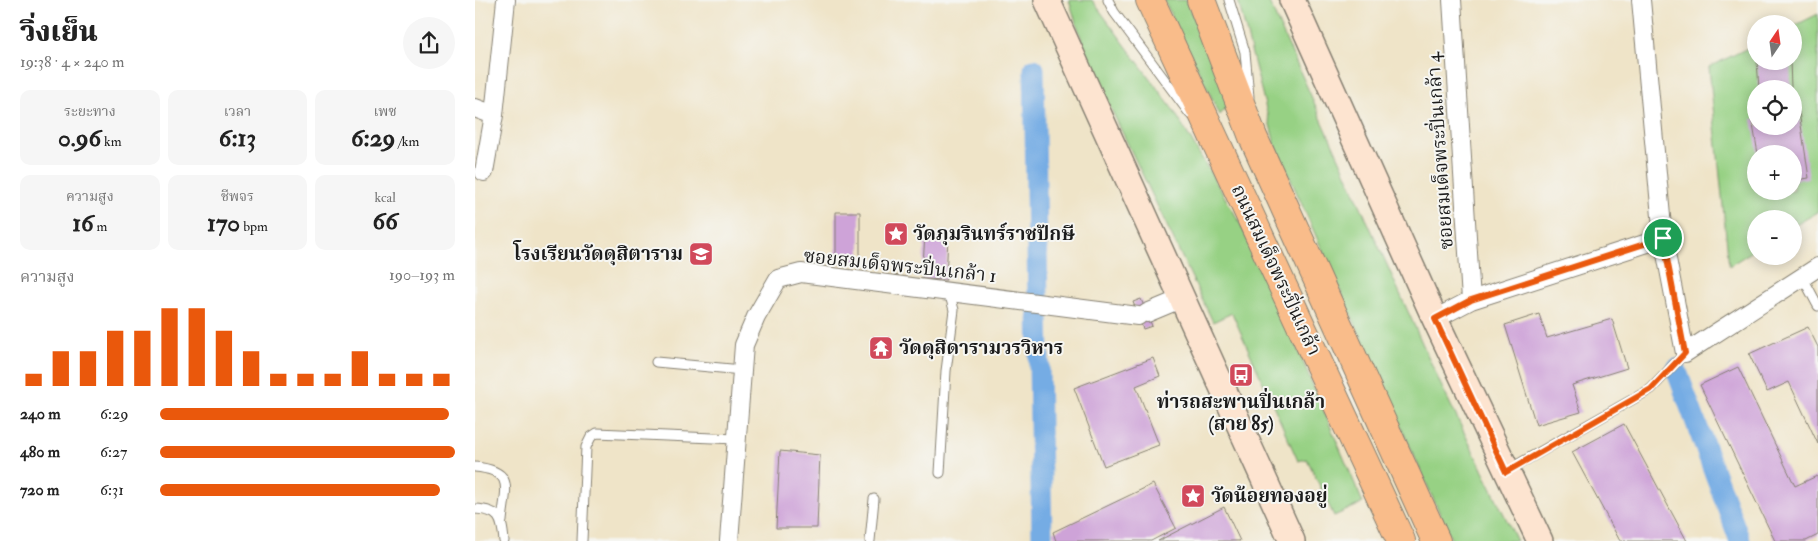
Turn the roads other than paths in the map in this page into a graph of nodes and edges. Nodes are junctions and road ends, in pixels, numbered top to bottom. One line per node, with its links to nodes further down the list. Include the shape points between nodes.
1 (506, 0): 11 (street)
2 (1047, 0): 19 (main road)
3 (1107, 0): 13 (lane)
4 (1150, 0): 13 (main road, ถนนสมเด็จพระปิ่นเกล้า)
5 (1201, 0): 12 (main road, ถนนสมเด็จพระปิ่นเกล้า)
6 (1229, 0): 12 (lane, via 1245,52)
7 (1292, 0): 22 (main road)
8 (1452, 0): 20 (street, ซอยสมเด็จพระปิ่นเกล้า 4)
9 (1641, 0): 15 (street)
10 (475, 108): 11 (street)
11 (494, 115): 14 (street)
12 (1253, 137): 39 (main road, ถนนสมเด็จพระปิ่นเกล้า)
13 (1227, 164): 38 (main road, ถนนสมเด็จพระปิ่นเกล้า)
14 (484, 172)
15 (1663, 238): 20 (street); 23 (street)
16 (1818, 267): 17 (street)
17 (1802, 276): 21 (lane); 23 (street)
18 (949, 292): 19 (street, ซอยสมเด็จพระปิ่นเกล้า 1, via 1142,315); 25 (street, ซอยสมเด็จพระปิ่นเกล้า 1, via 801,274 778,279 744,345); 29 (lane, via 954,310 946,371)
19 (1183, 298): 37 (main road)
20 (1471, 300): 22 (street)
21 (1818, 306)
22 (1435, 319): 28 (main road)
23 (1685, 353): 28 (lane, via 1651,389)
24 (656, 362): 25 (lane)
25 (742, 370): 26 (street, ซอยสมเด็จพระปิ่นเกล้า 1)
26 (737, 439): 34 (lane, via 597,432 586,447); 35 (street, ซอยสมเด็จพระปิ่นเกล้า 1)
27 (475, 467): 32 (lane, via 502,475 506,484)
28 (1506, 472): 40 (main road)
29 (940, 473)
30 (873, 499): 36 (lane)
31 (475, 509): 32 (lane, via 485,509 498,515)
32 (502, 521): 33 (lane)
33 (505, 541)
34 (582, 541)
35 (729, 541)
36 (870, 541)
37 (1292, 541)
38 (1401, 541)
39 (1437, 541)
40 (1540, 541)

